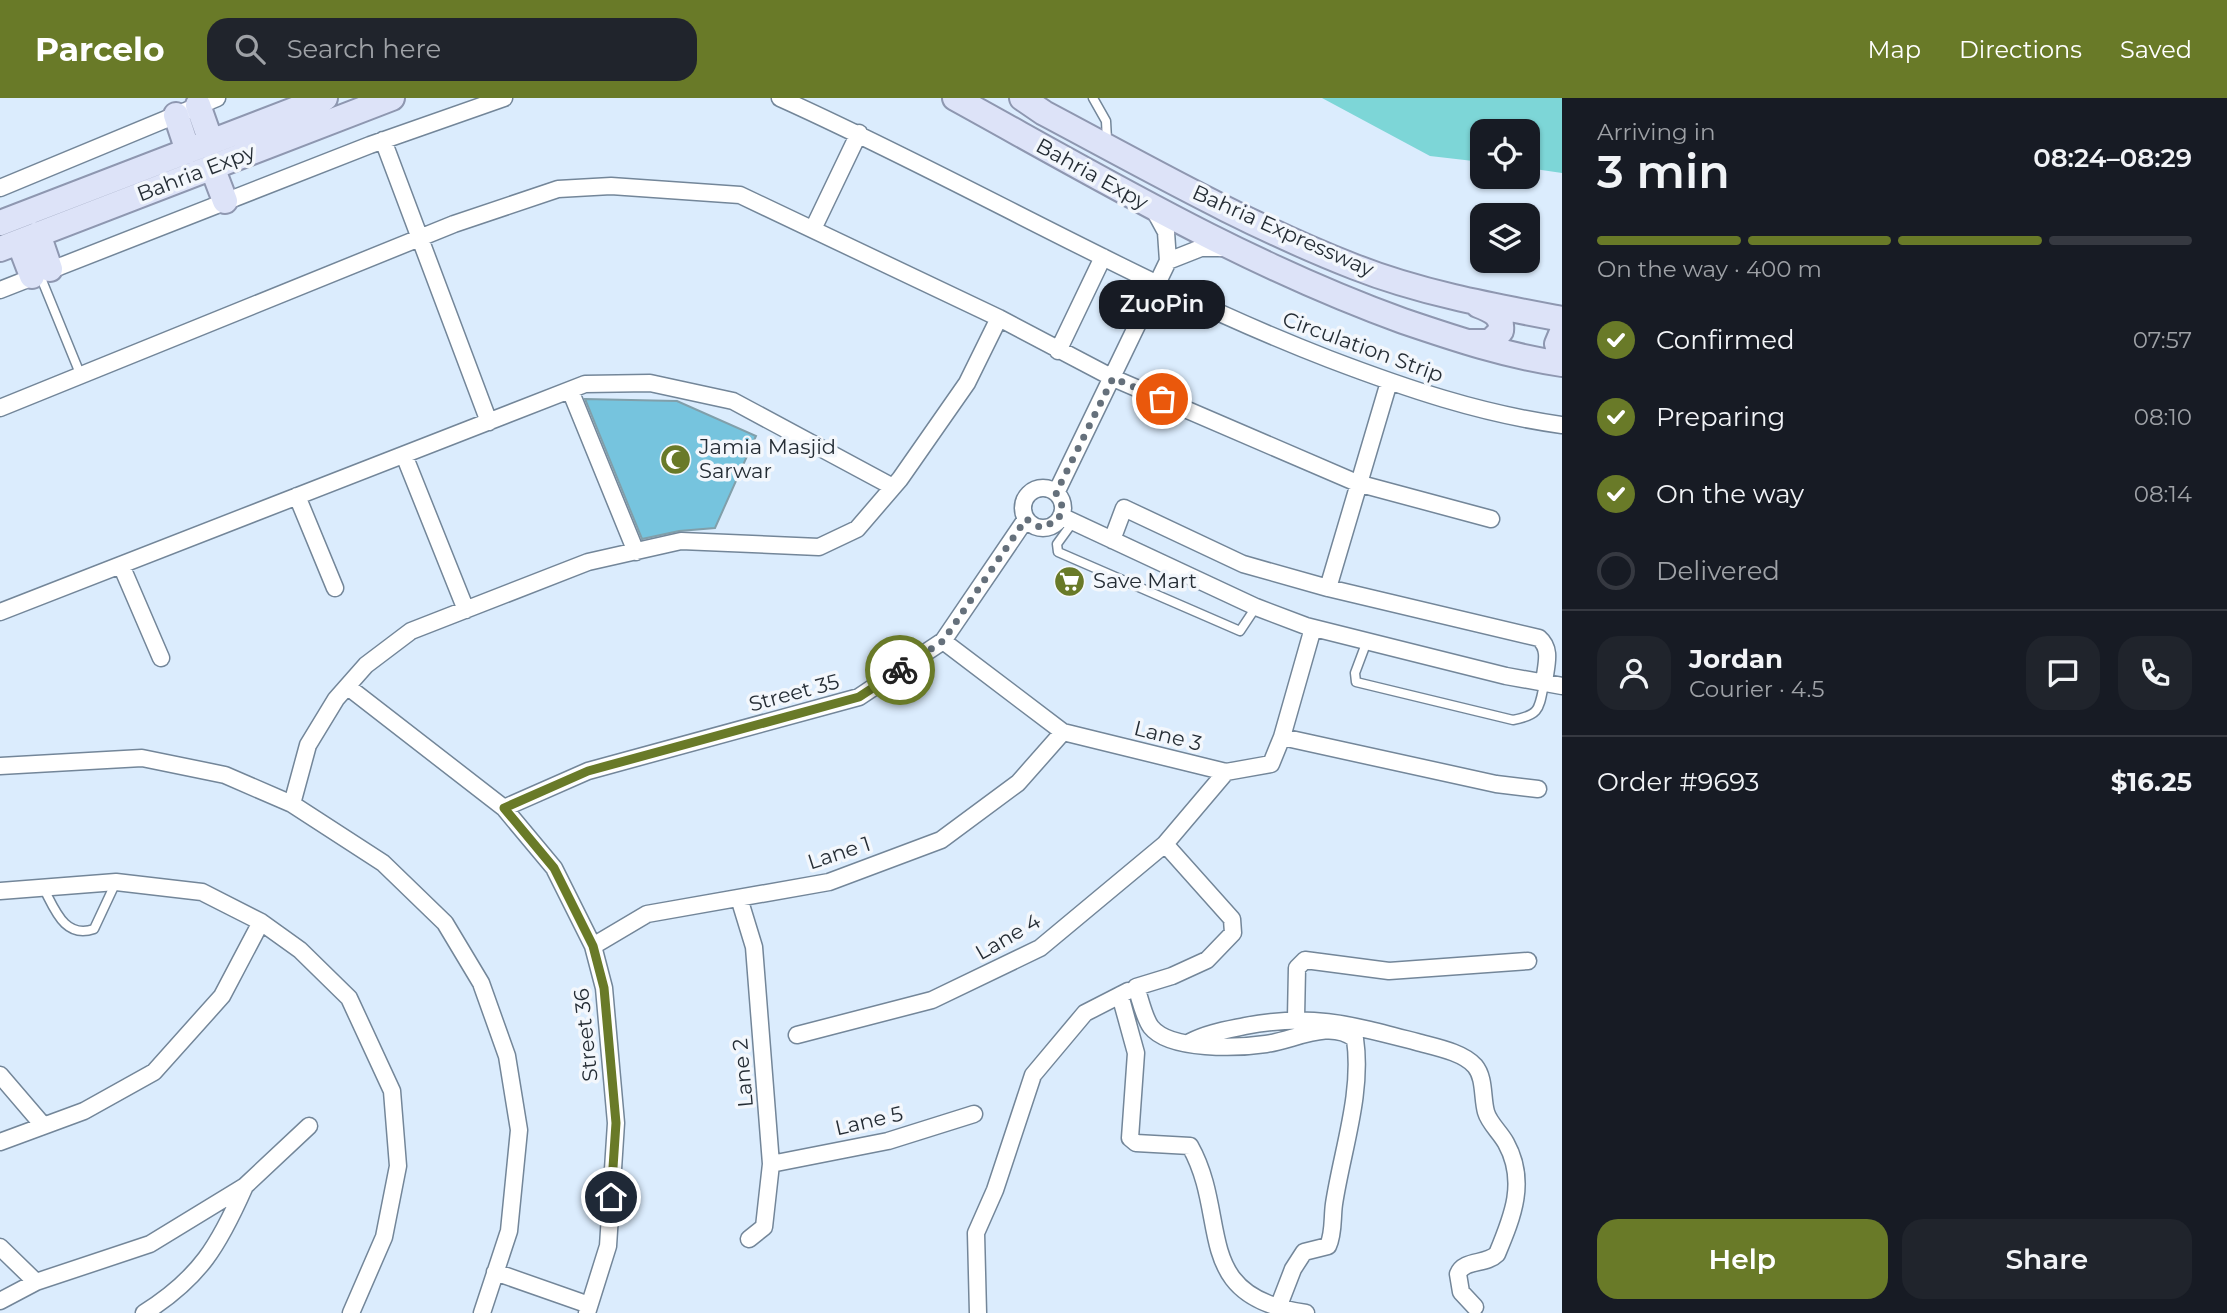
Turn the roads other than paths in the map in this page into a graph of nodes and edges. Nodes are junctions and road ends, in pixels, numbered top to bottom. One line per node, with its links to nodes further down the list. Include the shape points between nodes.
1 (325, 98): 12 (main road, Bahria Expy)
2 (392, 98): 15 (main road, Bahria Expy)
3 (504, 98): 11 (street)
4 (780, 98): 10 (street, Circulation Strip)
5 (955, 98): 18 (main road, Bahria Expy)
6 (1022, 98): 13 (main road, Bahria Expressway)
7 (1093, 98): 13 (lane, via 1106,121)
8 (207, 102): 9 (street); 12 (main road)
9 (176, 115): 14 (main road); 16 (street)
10 (859, 133): 20 (street); 24 (street, Circulation Strip)
11 (383, 140): 17 (street); 21 (street)
12 (211, 142): 14 (main road, Bahria Expy)
13 (1107, 146): 29 (main road, Bahria Expressway, via 1282,236 1356,268)
14 (188, 150): 19 (main road, Bahria Expy)
15 (212, 167): 17 (main road); 22 (main road, Bahria Expy)
16 (2, 182)
17 (225, 201): 26 (street)
18 (1154, 208): 23 (main road, Bahria Expy); 25 (street, via 1166,232)
19 (0, 223)
20 (813, 229): 21 (street, via 740,195 611,186 558,189); 30 (street)
21 (419, 238): 37 (street); 42 (street)
22 (19, 242): 26 (main road)
23 (1231, 248): 25 (street, via 1201,248); 33 (main road, Bahria Expressway, via 1338,297)
24 (1103, 257): 27 (street, Circulation Strip); 34 (street)
25 (1168, 261): 27 (street)
26 (41, 273): 28 (street); 37 (lane)
27 (1159, 284): 38 (street); 39 (street, Circulation Strip, via 1249,328)
28 (0, 290)
29 (1447, 295): 31 (main road, Bahria Expressway); 33 (main road, via 1486,308 1502,321 1500,333 1490,342)
30 (999, 318): 34 (street); 46 (street, via 967,383)
31 (1562, 319)
32 (1562, 332): 35 (main road, via 1557,344)
33 (1458, 340): 36 (main road, Bahria Expressway)
34 (1058, 351): 38 (street)
35 (1562, 355)
36 (1562, 364)
37 (81, 376): 41 (street)
38 (1113, 378): 45 (street); 47 (street)
39 (1389, 382): 43 (street, Circulation Strip, via 1503,417); 45 (street)
40 (570, 390): 42 (street); 46 (street, via 585,384 650,383 733,401); 53 (street)
41 (0, 408)
42 (489, 422): 44 (street)
43 (1562, 425)
44 (404, 455): 48 (street); 58 (street)
45 (1357, 483): 51 (street); 56 (street)
46 (893, 487): 53 (street, via 857,529 819,547 681,541)
47 (1056, 493): 49 (street, via 1044,488 1032,492 1024,502); 50 (street)
48 (297, 496): 54 (street); 55 (street)
49 (1026, 519): 50 (street, via 1036,527 1046,527); 61 (street, Street 35)
50 (1067, 519): 52 (street); 57 (lane, via 1058,552 1240,631)
51 (1492, 519)
52 (1112, 540): 56 (street, via 1125,508 1243,564); 57 (street)
53 (635, 552): 58 (street, via 588,562)
54 (121, 565): 59 (street); 63 (street)
55 (335, 588)
56 (1328, 588): 64 (street, via 1539,638 1548,654)
57 (1256, 607): 60 (street)
58 (466, 610): 66 (street, via 411,631 366,665)
59 (0, 612)
60 (1313, 628): 62 (street); 68 (street, Lane 3)
61 (943, 641): 67 (street, Lane 3); 73 (street, Street 35, via 859,697 588,771)
62 (1367, 641): 64 (street); 64 (lane, via 1356,682 1513,720 1540,708)
63 (161, 658)
64 (1544, 684): 65 (street)
65 (1562, 686)
66 (348, 687): 72 (street, via 308,745); 73 (street, Street 36)
67 (1063, 732): 70 (street, Lane 3); 78 (street, Lane 1, via 1018,783 941,840 829,882)
68 (1282, 737): 70 (street, Lane 3, via 1271,764); 71 (street)
69 (0, 766): 72 (street, via 142,758 225,775)
70 (1226, 772): 74 (street, Lane 4)
71 (1538, 789)
72 (292, 804): 96 (street, via 383,863 445,923 481,983 507,1056 519,1129 509,1231)
73 (504, 808): 80 (street, Street 36, via 554,868)
74 (1165, 844): 82 (street, via 1232,919 1233,933 1207,960); 85 (street, Lane 4, via 1040,947 932,1000)
75 (116, 883): 76 (street); 76 (lane, via 94,929 84,933 70,929 58,918); 79 (street, via 202,892)
76 (44, 889): 77 (street)
77 (0, 891)
78 (739, 898): 80 (street, Lane 1, via 647,914); 92 (street, Lane 2, via 754,947)
79 (261, 922): 89 (street, via 222,996 154,1072 84,1111); 103 (street, via 300,950 349,999 392,1091 398,1166 384,1237)
80 (593, 946): 100 (street, Street 36, via 604,988 616,1123 608,1246)
81 (1528, 961): 84 (street, via 1389,971 1305,960 1297,968)
82 (1136, 986): 83 (street); 86 (street, via 1151,1027 1168,1040)
83 (1120, 995): 101 (street, via 1136,1054 1130,1138 1136,1143 1190,1146 1200,1165 1222,1262 1246,1293); 105 (street, via 1085,1013 1033,1075 976,1233)
84 (1296, 1018): 86 (street, via 1203,1035); 99 (street, via 1343,1023 1444,1049 1474,1064 1479,1072 1487,1115 1515,1160 1519,1183 1497,1254 1465,1265 1458,1274 1461,1292)
85 (797, 1035)
86 (1185, 1045): 101 (street, via 1265,1044 1333,1029 1355,1039 1353,1097 1331,1240 1328,1246 1304,1252)
87 (0, 1075): 89 (street)
88 (974, 1114): 92 (street, Lane 5, via 888,1141)
89 (41, 1124): 91 (street)
90 (309, 1126): 93 (street)
91 (0, 1142)
92 (771, 1164): 94 (street, Lane 2, via 764,1227)
93 (245, 1186): 97 (street, via 150,1244); 102 (street, via 222,1240 176,1293)
94 (749, 1239)
95 (0, 1247): 97 (street)
96 (495, 1272): 100 (street); 104 (street)
97 (36, 1282): 98 (street)
98 (0, 1301)
99 (1475, 1307)
100 (588, 1309)
101 (1276, 1311): 106 (street)
102 (144, 1313)
103 (351, 1313)
104 (482, 1313)
105 (978, 1313)
106 (1306, 1313)

